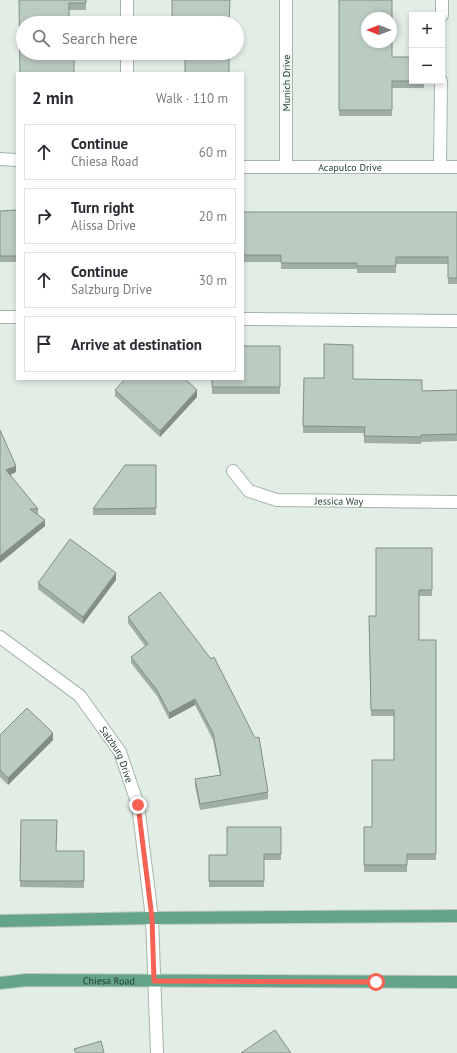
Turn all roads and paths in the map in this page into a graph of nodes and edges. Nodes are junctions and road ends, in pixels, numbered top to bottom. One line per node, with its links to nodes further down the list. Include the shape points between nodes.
1 (127, 0): 5 (street)
2 (286, 0): 11 (street, Munich Drive)
3 (442, 0): 4 (street)
4 (442, 12)
5 (127, 16)
6 (127, 60): 7 (street)
7 (127, 72)
8 (441, 84): 13 (street)
9 (0, 159): 10 (street)
10 (16, 160)
11 (286, 166): 12 (street, Acapulco Drive); 13 (street, Acapulco Drive)
12 (244, 167)
13 (440, 167): 14 (street, Acapulco Drive)
14 (457, 167)
15 (0, 317): 16 (street)
16 (16, 318)
17 (244, 319): 18 (street)
18 (457, 321)
19 (233, 471): 20 (street, Jessica Way, via 249,491 277,500)
20 (457, 502)
21 (0, 637): 23 (street, Salzburg Drive, via 80,696 120,752 138,805)
22 (457, 916): 23 (main road)
23 (152, 918): 24 (main road); 25 (street, Salzburg Drive)
24 (0, 921)
25 (154, 981): 26 (main road, Chiesa Road); 27 (main road, Chiesa Road, via 26,980); 28 (street, Salzburg Drive)
26 (457, 982)
27 (0, 983)
28 (158, 1053)

